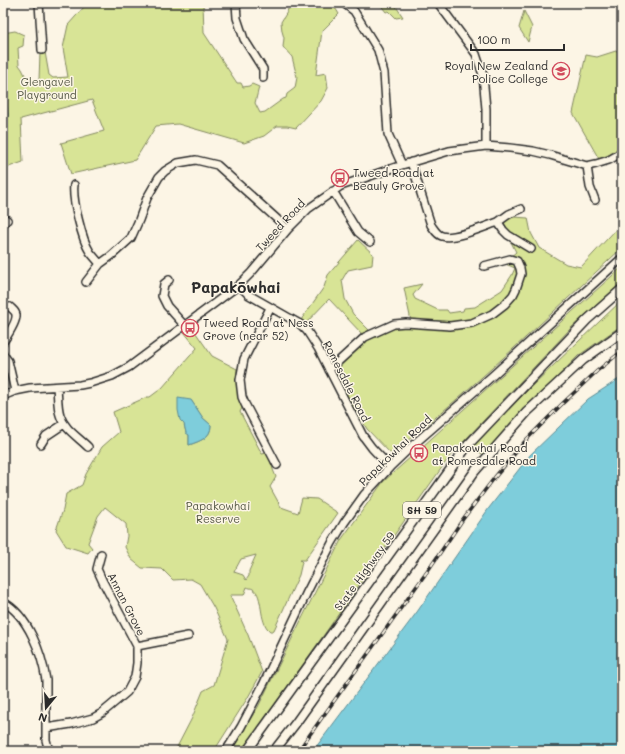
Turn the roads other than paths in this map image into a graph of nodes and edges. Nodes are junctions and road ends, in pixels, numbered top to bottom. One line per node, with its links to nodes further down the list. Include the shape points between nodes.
1 (39, 3): 5 (street)
2 (236, 3): 6 (street, via 237,18 244,40 262,69)
3 (438, 3): 7 (street, via 476,54 483,75)
4 (346, 5): 10 (street, via 354,11 378,50 384,73 388,134)
5 (42, 50)
6 (263, 78)
7 (486, 146): 9 (street, Tweed Road, via 449,151); 11 (street, Tweed Road, via 550,154)
8 (622, 151): 11 (street, via 610,160)
9 (411, 162): 10 (street, Tweed Road); 16 (street, via 431,225 436,232 442,236 455,236)
10 (402, 165): 13 (street, Tweed Road)
11 (587, 166): 14 (street)
12 (74, 185): 21 (street, via 73,193 83,239)
13 (333, 190): 17 (street, Tweed Road, via 308,208); 18 (street, via 358,232)
14 (595, 200)
15 (521, 209): 16 (street)
16 (498, 222): 19 (street, via 508,235)
17 (288, 229): 21 (street, via 217,165 196,160 178,163 159,177 147,198 131,238); 25 (street, Tweed Road)
18 (370, 242)
19 (531, 249)
20 (622, 258): 41 (street, Papakowhai Road)
21 (100, 264): 24 (street)
22 (484, 266): 33 (street, via 510,259 517,262 521,274 513,295 492,314 472,323 450,326 394,324 365,337)
23 (170, 280): 29 (street, via 164,284 162,296 167,306)
24 (86, 282)
25 (239, 285): 28 (street, Romesdale Road, via 248,295); 29 (street, Tweed Road)
26 (622, 289): 49 (main road, State Highway 59 / SH 59, via 587,320 468,446)
27 (10, 307): 31 (street, via 16,315 15,321)
28 (270, 308): 33 (street, Romesdale Road, via 300,324 307,331); 40 (street, via 244,360 240,380 245,404)
29 (185, 326): 34 (street, Tweed Road, via 129,367 112,376 80,385)
30 (622, 332): 50 (main road, SH 59, via 583,360 544,396 474,471)
31 (3, 342)
32 (3, 354): 35 (street, via 8,361)
33 (329, 370): 41 (street, Romesdale Road, via 363,436)
34 (57, 386): 35 (street, Tweed Road); 37 (street, via 60,414)
35 (15, 391): 36 (street, Tweed Road)
36 (3, 396)
37 (64, 424): 38 (street, via 46,436); 39 (street)
38 (41, 444)
39 (88, 447)
40 (277, 464)
41 (390, 467): 48 (street, Papakowhai Road, via 364,495 332,543 264,683)
42 (101, 554): 45 (street, Annan Grove, via 97,569)
43 (3, 602): 46 (street, via 24,620 38,650 46,674)
44 (188, 636): 45 (street)
45 (137, 646): 46 (street, Annan Grove, via 135,677 126,693 93,718)
46 (46, 728): 47 (street)
47 (49, 751)
48 (226, 751)
49 (247, 751)
50 (274, 751)

